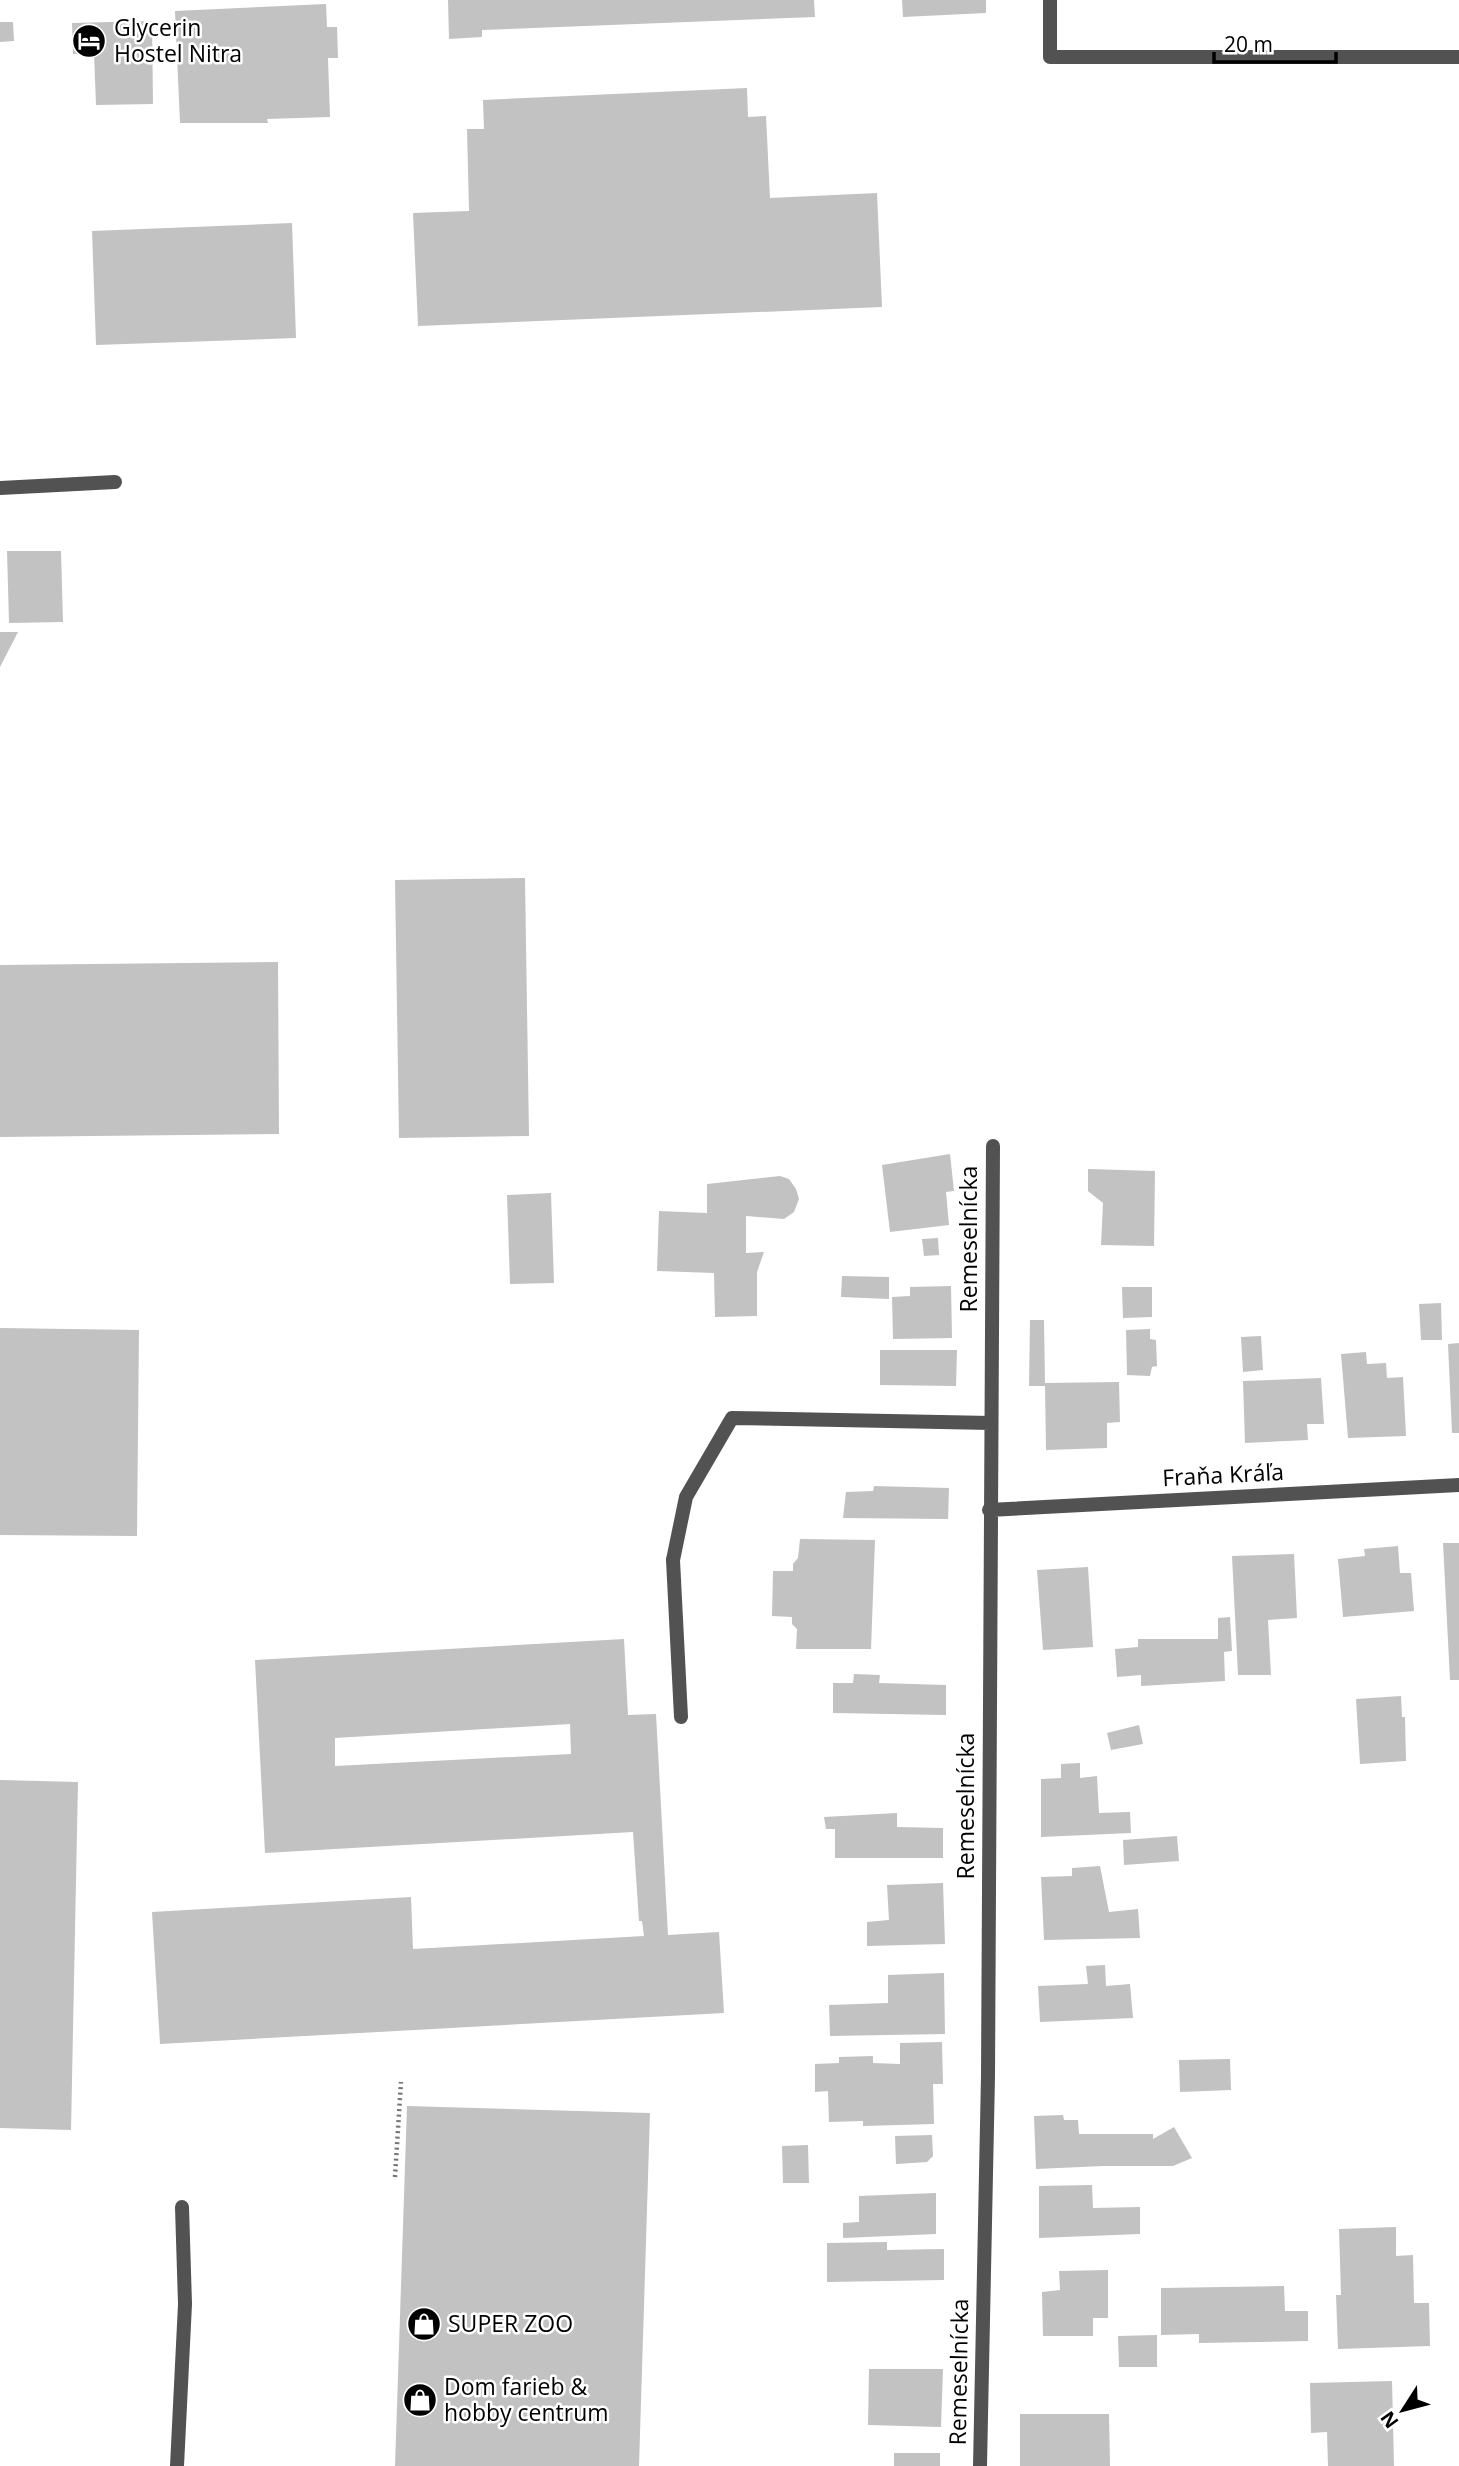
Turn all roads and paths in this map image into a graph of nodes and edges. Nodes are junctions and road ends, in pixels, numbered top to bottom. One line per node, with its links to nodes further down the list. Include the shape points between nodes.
1 (1050, 0): 2 (street, via 1050,57)
2 (1459, 57)
3 (115, 482): 4 (street)
4 (0, 488)
5 (993, 1146): 6 (street, Remeselnícka)
6 (991, 1423): 8 (street, Remeselnícka); 9 (street, via 732,1418 686,1497 673,1560)
7 (1459, 1485): 8 (street, Fraňa Kráľa)
8 (989, 1510): 14 (street, Remeselnícka, via 988,2076)
9 (681, 1717)
10 (401, 2082): 11 (path)
11 (395, 2177)
12 (182, 2207): 13 (street, via 185,2304)
13 (177, 2466)
14 (980, 2466)

